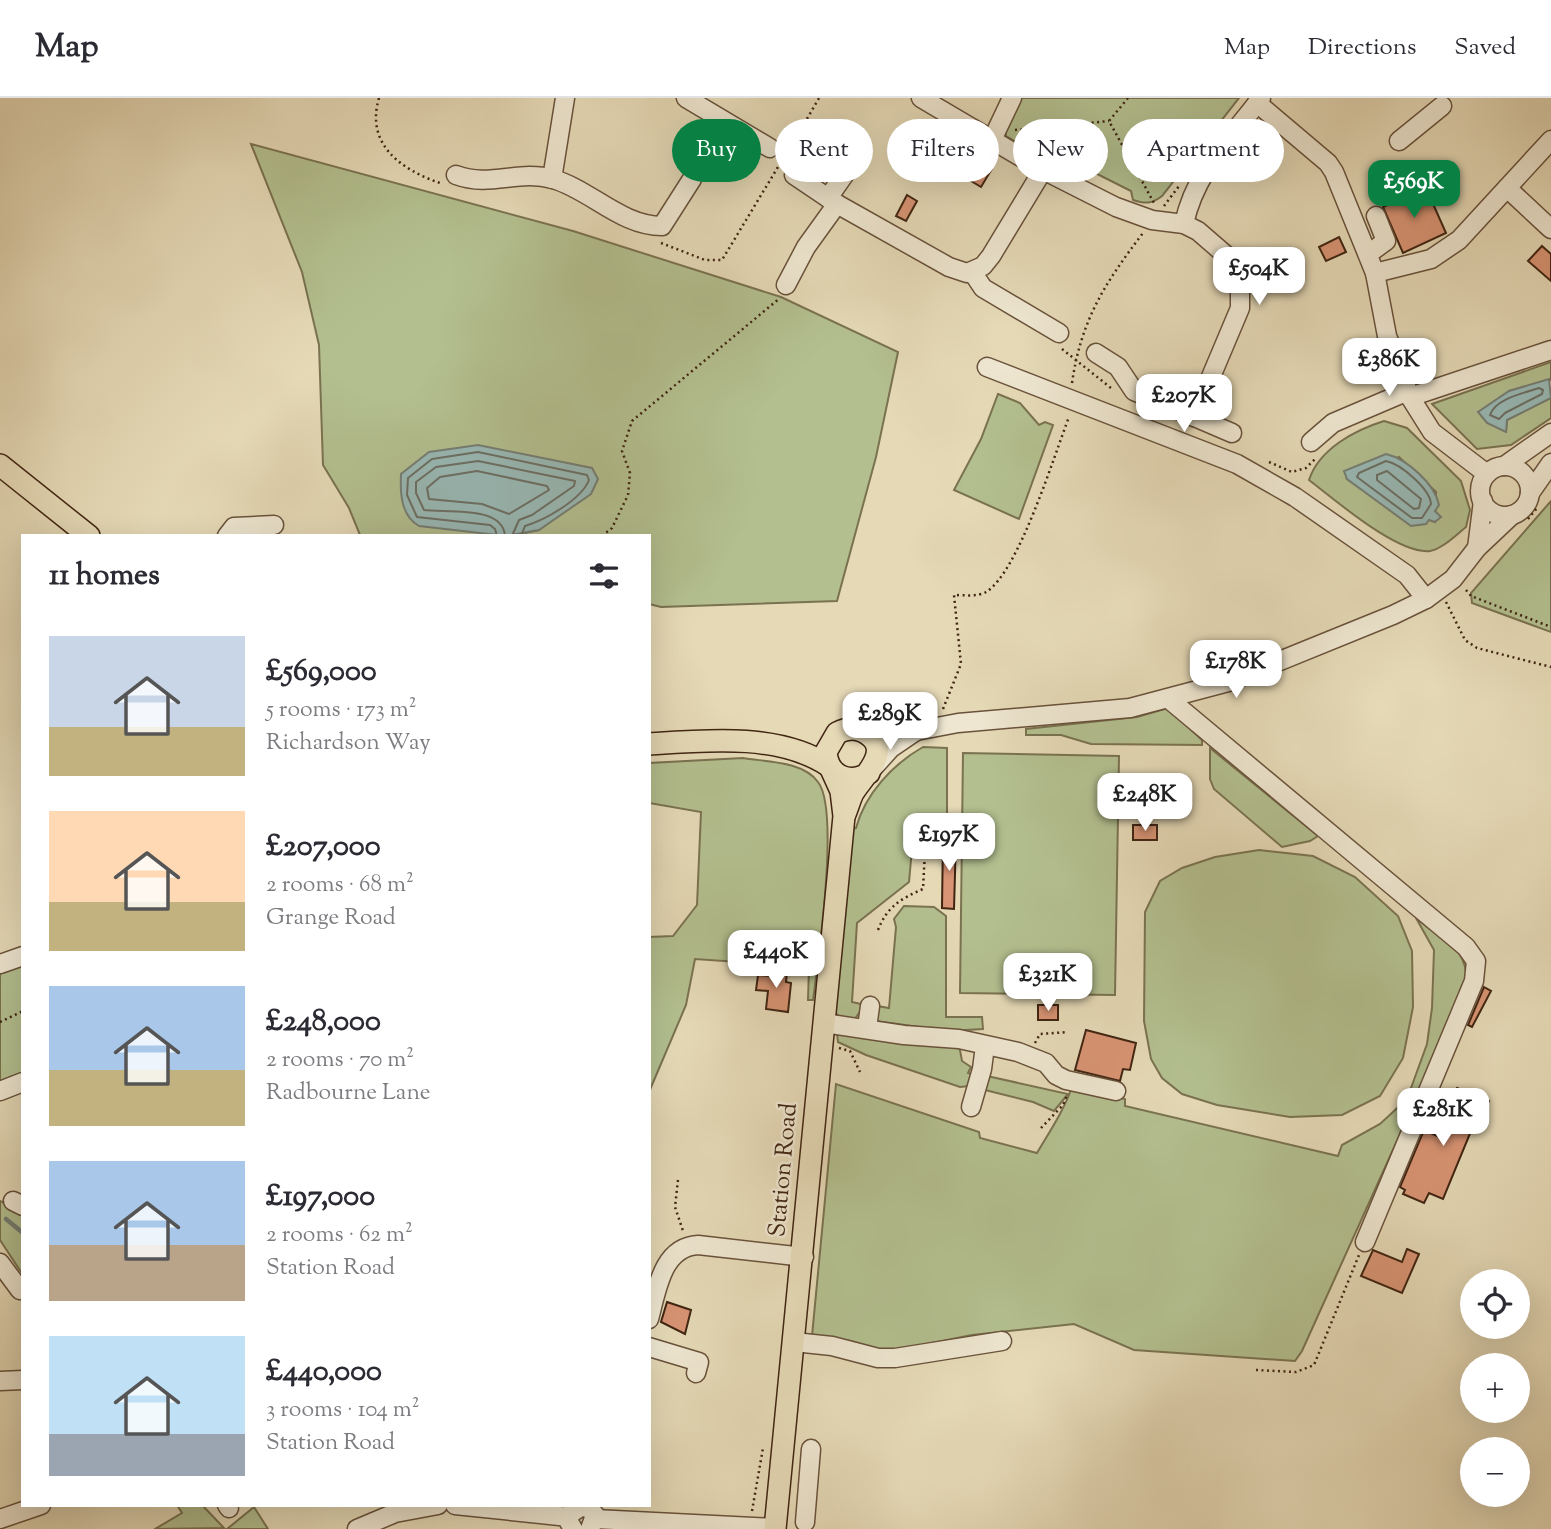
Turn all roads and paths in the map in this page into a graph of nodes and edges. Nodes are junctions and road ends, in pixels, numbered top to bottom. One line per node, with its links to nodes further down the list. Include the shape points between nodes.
1 (565, 98): 16 (street)
2 (686, 98): 14 (street)
3 (921, 98): 8 (street)
4 (1012, 98): 10 (street)
5 (1128, 98): 9 (path)
6 (1259, 100): 26 (street, via 1205,167); 28 (street, via 1328,163)
7 (1443, 106): 13 (street)
8 (962, 119)
9 (1110, 121): 11 (path); 24 (path)
10 (999, 125)
11 (999, 134)
12 (1551, 140): 22 (street)
13 (1399, 141)
14 (770, 148)
15 (456, 176): 16 (street, via 475,182 529,175)
16 (552, 178): 17 (street, via 586,191 648,226 662,226)
17 (690, 182)
18 (804, 182): 23 (street)
19 (842, 182): 23 (street)
20 (1036, 182): 29 (street, via 991,256)
21 (1067, 182): 24 (street, via 1116,207)
22 (1507, 188): 27 (street); 30 (street, via 1460,240 1431,259)
23 (832, 201): 29 (street, via 949,267); 31 (street)
24 (1156, 216): 26 (street); 35 (path, via 1106,282)
25 (1376, 216): 28 (street, via 1386,241)
26 (1184, 223): 39 (street, via 1228,257 1240,282 1240,308)
27 (1551, 229)
28 (1368, 254): 30 (street)
29 (973, 273): 32 (street, via 983,288)
30 (1375, 273): 37 (street, via 1384,326)
31 (786, 285): 53 (path, via 780,298 632,421 622,451 630,474 628,495)
32 (1059, 333)
33 (1551, 350): 37 (street)
34 (1096, 353): 39 (street, via 1118,367 1134,391)
35 (1074, 361)
36 (987, 367): 56 (street, via 1237,464 1294,497)
37 (1409, 394): 42 (street, via 1333,423); 46 (street, via 1432,432)
38 (1070, 413): 60 (path, via 1023,536 1000,581 984,594 954,595 961,664)
39 (1194, 418): 40 (street)
40 (1223, 430)
41 (1551, 433): 45 (street)
42 (1311, 442)
43 (1551, 463): 47 (street)
44 (0, 465): 51 (main road)
45 (1504, 466): 46 (street); 47 (street, via 1526,477)
46 (1487, 474): 48 (street, via 1480,487)
47 (1530, 493): 49 (street, via 1525,507)
48 (1483, 501): 49 (street, via 1498,515); 54 (street)
49 (1512, 515): 54 (street)
50 (274, 525): 52 (street, via 234,527)
51 (86, 534)
52 (229, 534)
53 (604, 534)
54 (1477, 548): 55 (street)
55 (1453, 579): 56 (street); 57 (path, via 1471,596)
56 (1432, 595): 58 (path, via 1452,611 1465,640 1477,649); 59 (street, via 1228,682)
57 (1551, 627)
58 (1551, 667)
59 (1170, 700): 60 (street, via 1130,708); 90 (street, via 1465,947 1476,961 1474,981)
60 (939, 725): 62 (street)
61 (863, 731): 62 (street); 63 (main road); 67 (main road, via 877,752)
62 (916, 731): 67 (street, via 891,748)
63 (837, 733): 65 (main road); 66 (main road, via 826,752)
64 (651, 744): 65 (main road, via 721,741)
65 (789, 749): 66 (main road)
66 (830, 767): 67 (main road, via 837,775 853,779); 68 (main road, Station Road, via 841,791)
67 (871, 770): 68 (main road, Station Road, via 853,793)
68 (844, 816): 76 (main road, Station Road)
69 (925, 851): 70 (path, via 923,889 885,912)
70 (878, 930)
71 (21, 957): 72 (street)
72 (0, 964)
73 (870, 1006): 77 (street)
74 (21, 1012): 75 (path)
75 (0, 1022)
76 (824, 1023): 77 (street); 79 (main road, Station Road)
77 (867, 1028): 80 (street)
78 (1068, 1032): 81 (path, via 1040,1034)
79 (821, 1046): 82 (path, via 849,1051); 92 (main road, Station Road)
80 (985, 1046): 81 (street); 87 (street)
81 (1029, 1056): 83 (street)
82 (860, 1072)
83 (1072, 1081): 86 (street); 88 (path, via 1063,1105)
84 (21, 1083): 85 (street)
85 (0, 1091)
86 (1116, 1091)
87 (971, 1107)
88 (1041, 1128)
89 (678, 1180): 91 (path, via 675,1207)
90 (1364, 1242): 99 (path, via 1314,1365 1296,1372)
91 (687, 1246): 92 (street); 95 (street, via 672,1255)
92 (804, 1257): 97 (main road, Station Road)
93 (0, 1263): 94 (street)
94 (20, 1290)
95 (651, 1311)
96 (1002, 1341): 97 (street, via 895,1358)
97 (794, 1342): 103 (main road, Station Road)
98 (651, 1348): 100 (street, via 699,1362)
99 (1256, 1370)
100 (696, 1373)
101 (21, 1380): 102 (street)
102 (0, 1381)
103 (782, 1464): 109 (street, via 810,1457); 113 (main road, Station Road)
104 (35, 1507): 108 (street)
105 (423, 1507): 110 (street)
106 (482, 1507): 107 (street)
107 (577, 1514): 111 (street, via 593,1512)
108 (0, 1519)
109 (804, 1522)
110 (377, 1524): 112 (street)
111 (593, 1524): 113 (street)
112 (357, 1529)
113 (775, 1529)

